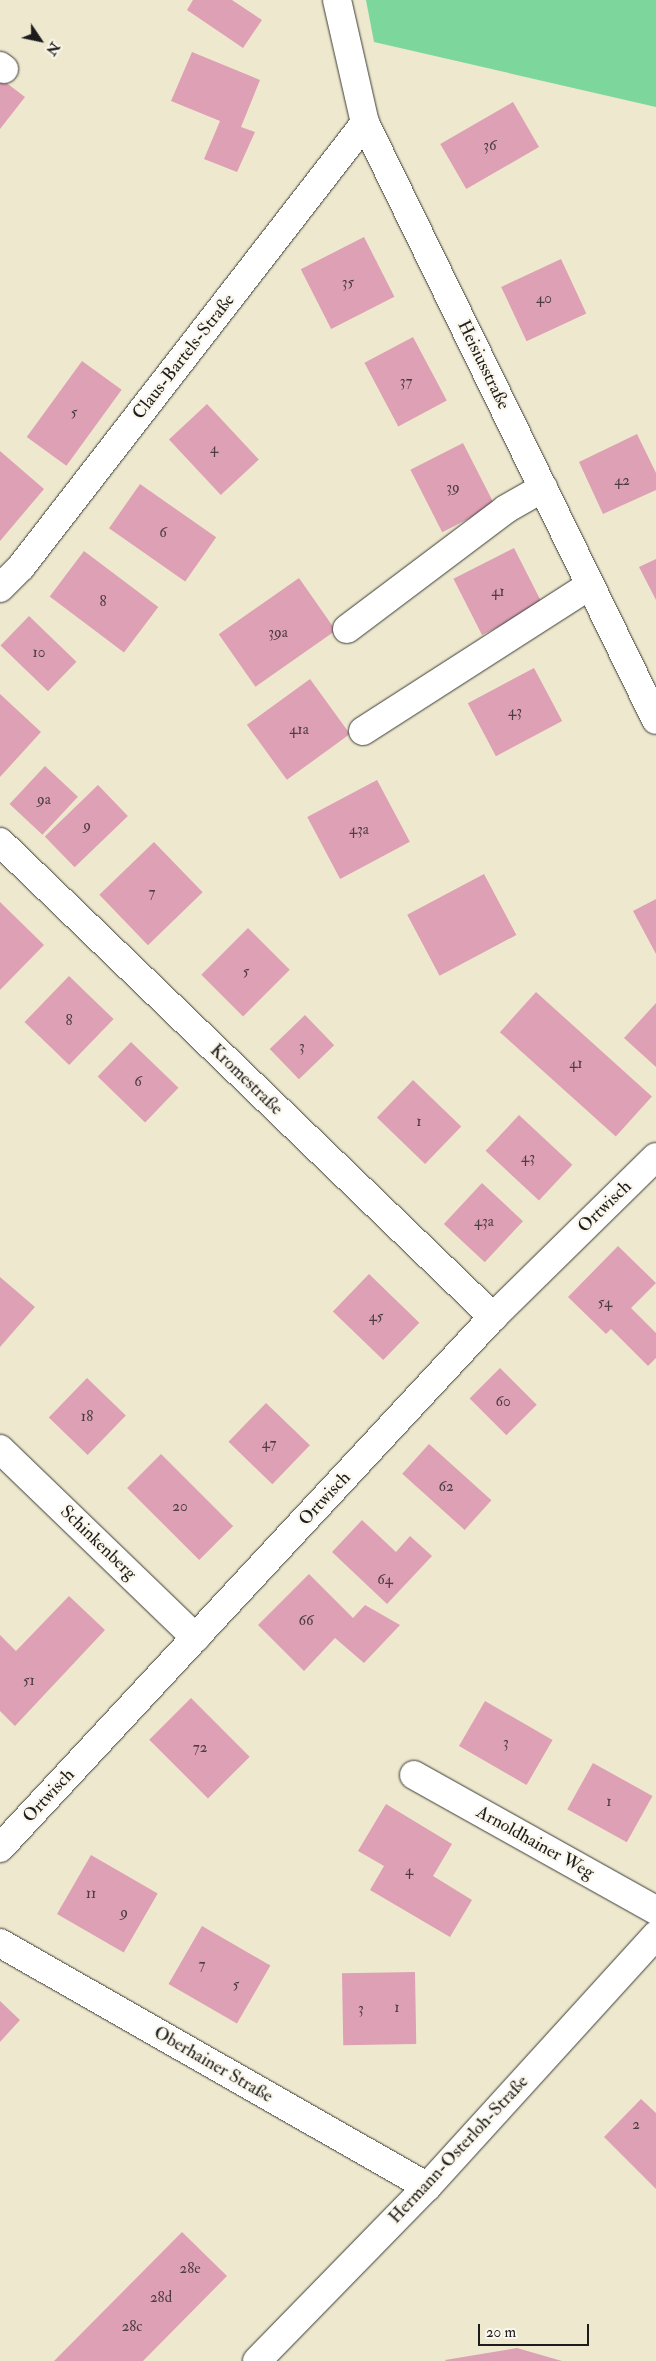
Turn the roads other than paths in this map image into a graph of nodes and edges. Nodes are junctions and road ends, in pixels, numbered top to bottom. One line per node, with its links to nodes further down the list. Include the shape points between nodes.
1 (337, 0): 2 (street, Heisiusstraße)
2 (365, 123): 3 (street, Heisiusstraße); 5 (street, Claus-Bartels-Straße, via 21,567)
3 (543, 488): 4 (street, Heisiusstraße); 6 (street, via 506,509)
4 (590, 585): 7 (street, Heisiusstraße); 8 (street)
5 (0, 588)
6 (347, 629)
7 (656, 720)
8 (363, 731)
9 (0, 842): 11 (street, Kromestraße)
10 (656, 1157): 11 (street, Ortwisch)
11 (493, 1317): 13 (street, Ortwisch)
12 (0, 1448): 13 (street, Schinkenberg)
13 (196, 1638): 15 (street, Ortwisch)
14 (414, 1775): 16 (street, Arnoldhainer Weg)
15 (0, 1848)
16 (656, 1910)
17 (656, 1935): 19 (street, Hermann-Osterloh-Straße)
18 (0, 1943): 19 (street, Oberhainer Straße)
19 (427, 2187): 20 (street, Hermann-Osterloh-Straße)
20 (256, 2361)

